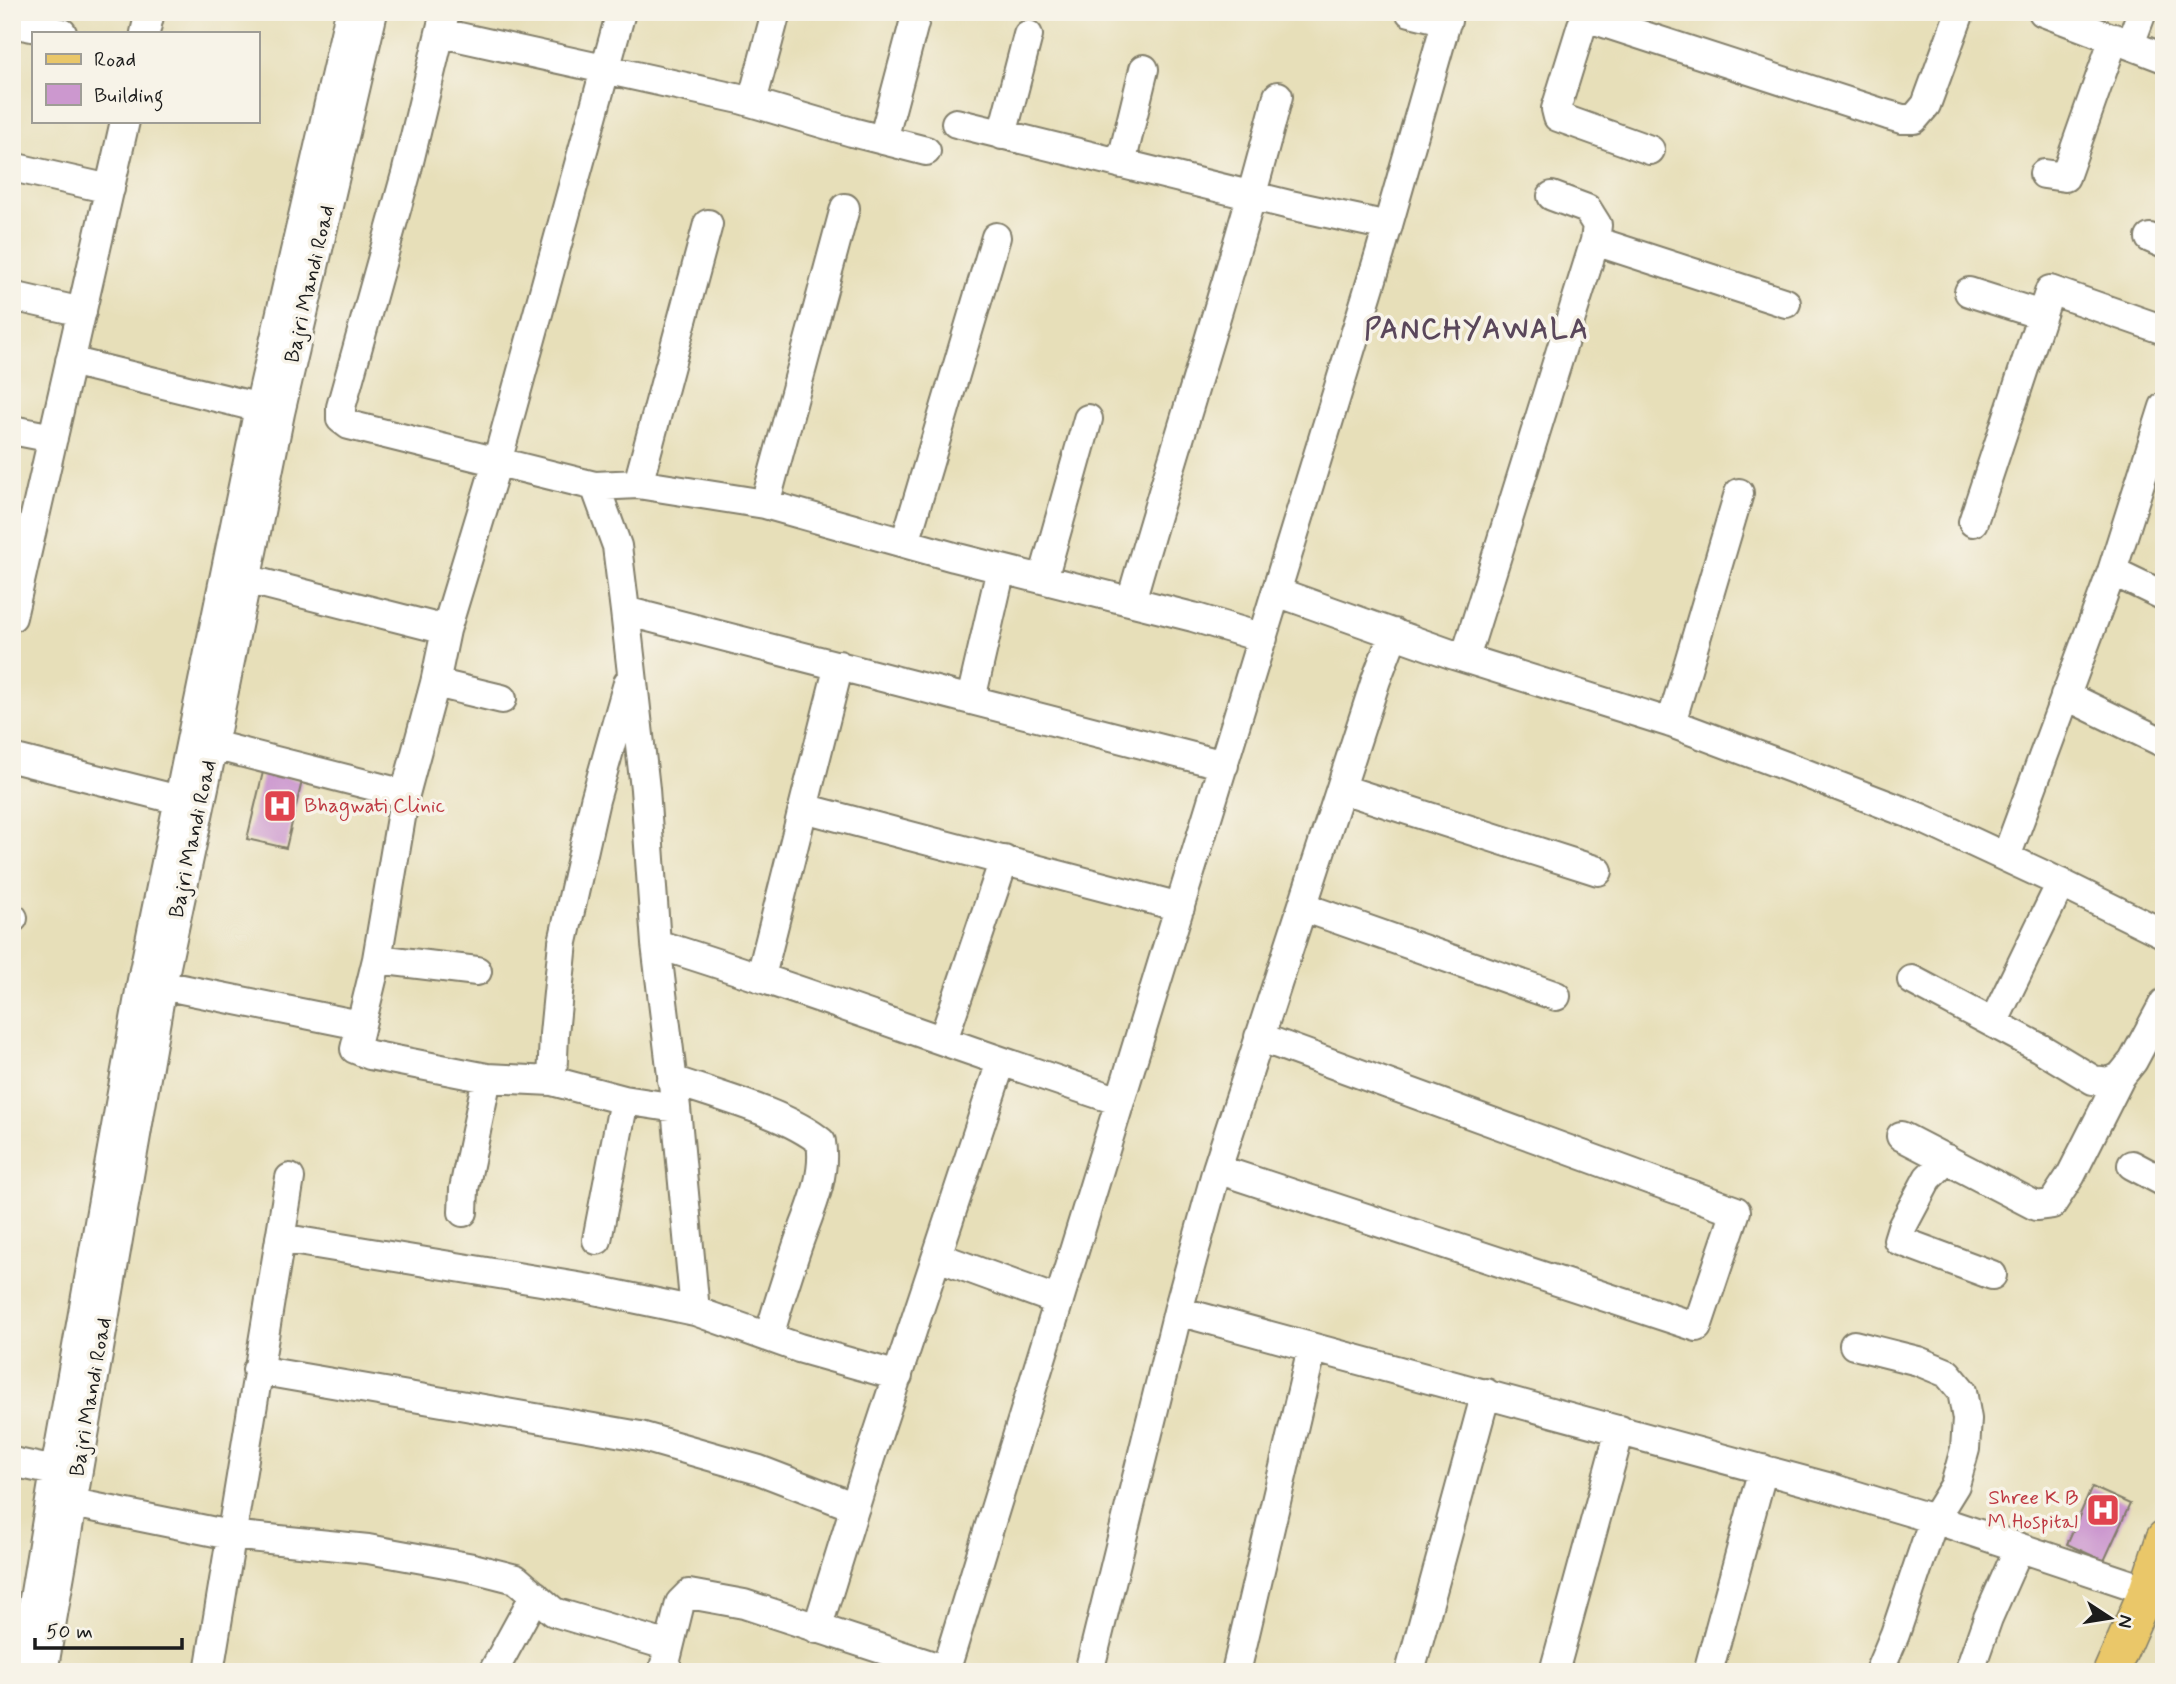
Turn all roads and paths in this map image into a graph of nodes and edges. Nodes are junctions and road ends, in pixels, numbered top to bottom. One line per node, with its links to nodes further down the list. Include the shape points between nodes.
1 (150, 12): 15 (street)
2 (350, 12): 48 (street)
3 (373, 12): 48 (street, Bajri Mandi Road)
4 (621, 12): 20 (street)
5 (776, 12): 22 (street)
6 (917, 12): 26 (street)
7 (1410, 12): 11 (street)
8 (1960, 12): 27 (street, via 1927,105 1914,119 1888,115 1586,20 1556,109 1558,117)
9 (2043, 12): 17 (street)
10 (2142, 12): 17 (street)
11 (1448, 17): 37 (street)
12 (12, 23): 14 (street)
13 (443, 23): 20 (street); 52 (street, via 341,419 349,425)
14 (57, 32)
15 (145, 32)
16 (1028, 35): 25 (street)
17 (2122, 41): 18 (street); 31 (street, via 2065,177)
18 (2164, 58)
19 (1144, 69): 29 (street)
20 (606, 71): 22 (street); 52 (street)
21 (1278, 96): 33 (street)
22 (752, 103): 26 (street)
23 (125, 122): 32 (street)
24 (956, 123): 25 (street)
25 (1002, 135): 29 (street)
26 (883, 140): 28 (street)
27 (1650, 150)
28 (926, 151)
29 (1121, 164): 33 (street)
30 (12, 167): 32 (street)
31 (2044, 174)
32 (110, 189): 43 (street)
33 (1253, 196): 37 (street); 65 (street)
34 (1552, 196): 39 (street, via 1587,209 1597,225)
35 (845, 208): 56 (street)
36 (708, 224): 53 (street)
37 (1388, 226): 63 (street)
38 (996, 237): 58 (street)
39 (1595, 241): 42 (street); 71 (street)
40 (1969, 292): 44 (street)
41 (12, 296): 43 (street)
42 (1786, 303)
43 (82, 312): 46 (street)
44 (2041, 316): 45 (street, via 2050,290); 57 (street)
45 (2164, 330)
46 (70, 361): 48 (street); 51 (street)
47 (2164, 407): 60 (street)
48 (270, 410): 61 (street, Bajri Mandi Road); 85 (street)
49 (1087, 419): 62 (street)
50 (12, 430): 51 (street)
51 (53, 438): 67 (street)
52 (497, 462): 54 (street); 68 (street)
53 (638, 484): 54 (street); 56 (street)
54 (595, 486): 66 (street, via 617,546)
55 (1740, 493): 78 (street)
56 (765, 504): 58 (street)
57 (1973, 522)
58 (905, 543): 59 (street)
59 (1001, 569): 62 (street); 77 (street)
60 (2112, 571): 64 (street); 75 (street)
61 (246, 579): 68 (street); 80 (street, Bajri Mandi Road)
62 (1043, 579): 65 (street)
63 (1276, 592): 69 (street); 70 (street)
64 (2164, 596)
65 (1131, 601): 70 (street)
66 (625, 611): 72 (street); 73 (street)
67 (12, 617)
68 (446, 630): 74 (street)
69 (1394, 634): 71 (street); 83 (street)
70 (1263, 638): 82 (street)
71 (1465, 658): 78 (street)
72 (839, 665): 77 (street); 86 (street)
73 (632, 667): 94 (street); 110 (street, via 595,800 563,942)
74 (435, 683): 76 (street); 84 (street)
75 (2066, 695): 79 (street); 87 (street)
76 (502, 699)
77 (971, 699): 82 (street)
78 (1671, 723): 87 (street, via 1921,818)
79 (2164, 743)
80 (214, 745): 84 (street); 99 (street, Bajri Mandi Road)
81 (12, 758): 85 (street)
82 (1223, 765): 91 (street)
83 (1342, 789): 89 (street); 92 (street)
84 (405, 794): 95 (street)
85 (179, 800): 137 (street, via 142,980)
86 (804, 808): 88 (street); 97 (street)
87 (2006, 858): 90 (street)
88 (1004, 860): 91 (street); 105 (street)
89 (1598, 871)
90 (2061, 883): 93 (street); 102 (street)
91 (1180, 907): 112 (street)
92 (1303, 907): 100 (street); 104 (street)
93 (2164, 934)
94 (656, 944): 97 (street); 109 (street)
95 (377, 959): 96 (street); 103 (street)
96 (477, 971)
97 (761, 976): 105 (street)
98 (1912, 980): 102 (street)
99 (162, 985): 103 (street); 138 (street, Bajri Mandi Road)
100 (1556, 996)
101 (2164, 1003): 107 (street)
102 (1993, 1023): 107 (street, via 2093,1080 2108,1082)
103 (360, 1025): 108 (street, via 355,1049 369,1055)
104 (1259, 1037): 117 (street); 117 (street, via 1735,1211 1697,1327)
105 (943, 1040): 106 (street)
106 (1001, 1062): 112 (street); 123 (street)
107 (2121, 1076): 115 (street, via 2052,1204 2036,1206)
108 (487, 1078): 110 (street); 120 (street)
109 (672, 1080): 113 (street); 128 (street, via 809,1131 821,1142 824,1159 818,1186)
110 (552, 1081): 111 (street)
111 (624, 1100): 113 (street); 122 (street)
112 (1121, 1101): 125 (street)
113 (676, 1108): 126 (street)
114 (1901, 1136): 115 (street)
115 (1947, 1159): 124 (street, via 1928,1178 1898,1240)
116 (2132, 1165): 119 (street)
117 (1217, 1169): 127 (street)
118 (290, 1178): 121 (street)
119 (2164, 1182)
120 (463, 1212)
121 (280, 1238): 126 (street); 131 (street)
122 (597, 1240)
123 (938, 1257): 125 (street); 132 (street)
124 (1992, 1275)
125 (1059, 1301): 148 (street)
126 (695, 1311): 128 (street)
127 (1178, 1311): 130 (street); 153 (street)
128 (769, 1337): 132 (street)
129 (1854, 1345): 140 (street, via 1947,1373 1962,1391 1968,1419 1965,1449 1955,1485)
130 (1312, 1348): 133 (street); 154 (street)
131 (257, 1370): 139 (street, via 640,1436 759,1470); 141 (street)
132 (898, 1376): 139 (street)
133 (1486, 1393): 134 (street); 155 (street)
134 (1620, 1430): 136 (street); 156 (street)
135 (12, 1462): 137 (street)
136 (1763, 1469): 140 (street); 157 (street)
137 (55, 1471): 138 (street); 149 (street)
138 (73, 1503): 141 (street); 150 (street, Bajri Mandi Road)
139 (855, 1507): 146 (street)
140 (1934, 1519): 143 (street); 158 (street)
141 (230, 1535): 145 (street, via 369,1549 473,1568 516,1579); 151 (street)
142 (2164, 1538): 144 (main road)
143 (2019, 1548): 144 (street); 159 (street)
144 (2156, 1576): 160 (main road)
145 (535, 1595): 147 (street, via 554,1612); 152 (street)
146 (817, 1629): 147 (street, via 744,1604 689,1594 680,1603); 148 (street)
147 (666, 1659)
148 (945, 1671)
149 (22, 1672)
150 (43, 1672)
151 (209, 1672)
152 (493, 1672)
153 (1089, 1672)
154 (1236, 1672)
155 (1410, 1672)
156 (1554, 1672)
157 (1708, 1672)
158 (1879, 1672)
159 (1969, 1672)
160 (2111, 1672)

